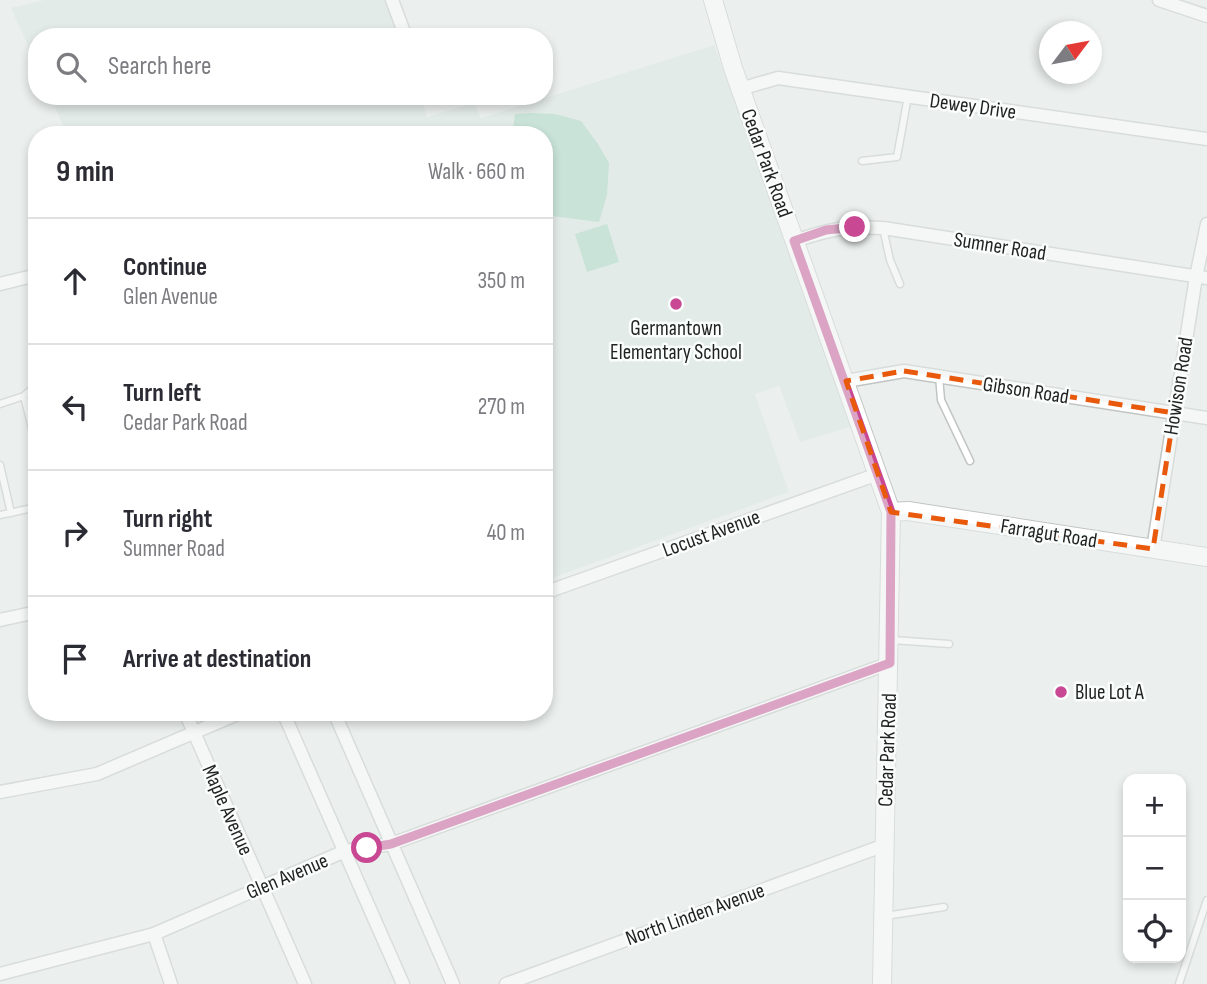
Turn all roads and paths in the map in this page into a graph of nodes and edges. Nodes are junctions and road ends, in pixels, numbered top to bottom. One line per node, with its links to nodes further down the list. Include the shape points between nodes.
1 (392, 0): 5 (street)
2 (713, 0): 6 (street, Cedar Park Road)
3 (1159, 0): 4 (street)
4 (1207, 16)
5 (402, 28)
6 (740, 89): 7 (street, Dewey Drive, via 778,78); 12 (street, Cedar Park Road)
7 (908, 96): 8 (street, Dewey Drive); 9 (lane, via 897,157)
8 (1207, 139)
9 (862, 160)
10 (1207, 224): 14 (street, Howison Road)
11 (883, 228): 12 (street, Sumner Road, via 826,230); 14 (street, Sumner Road); 16 (lane)
12 (794, 241): 18 (street, Cedar Park Road)
13 (28, 277): 15 (street)
14 (1201, 278): 23 (street, Howison Road)
15 (0, 284)
16 (900, 284)
17 (939, 376): 18 (street, Gibson Road, via 904,371); 23 (street, Gibson Road); 25 (lane, via 941,400)
18 (846, 381): 27 (street, Cedar Park Road)
19 (28, 392): 20 (lane)
20 (24, 396): 21 (lane); 22 (lane)
21 (0, 404)
22 (28, 412)
23 (1174, 413): 24 (street, Gibson Road); 32 (street, Howison Road)
24 (1207, 418)
25 (970, 461)
26 (0, 465): 30 (lane)
27 (878, 474): 29 (street, Cedar Park Road); 34 (street, Locust Avenue)
28 (28, 509): 30 (lane)
29 (891, 512): 32 (street, Farragut Road); 37 (street, Cedar Park Road)
30 (11, 513): 31 (lane)
31 (0, 516)
32 (1153, 549): 33 (street, Farragut Road)
33 (1207, 557)
34 (553, 590)
35 (28, 614): 36 (street)
36 (0, 620)
37 (890, 640): 38 (lane); 39 (street, Cedar Park Road)
38 (949, 644)
39 (890, 663): 46 (street, Glen Avenue); 47 (street, Cedar Park Road)
40 (189, 721): 44 (street, Maple Avenue)
41 (222, 721): 44 (street)
42 (287, 721): 48 (street)
43 (338, 721): 46 (street)
44 (194, 734): 45 (street, via 97,774); 49 (street, Maple Avenue)
45 (0, 792)
46 (391, 844): 48 (street, Glen Avenue); 58 (street)
47 (885, 845): 52 (street, Cedar Park Road); 59 (street, North Linden Avenue)
48 (345, 851): 49 (street, Glen Avenue); 57 (street)
49 (261, 886): 53 (street, Glen Avenue); 56 (street, Maple Avenue)
50 (1207, 900): 61 (lane)
51 (944, 907): 52 (lane)
52 (884, 916): 60 (street, Cedar Park Road)
53 (154, 934): 54 (street, Glen Avenue); 55 (street)
54 (0, 974)
55 (171, 984)
56 (305, 984)
57 (403, 984)
58 (453, 984)
59 (506, 984)
60 (882, 984)
61 (1179, 984)

